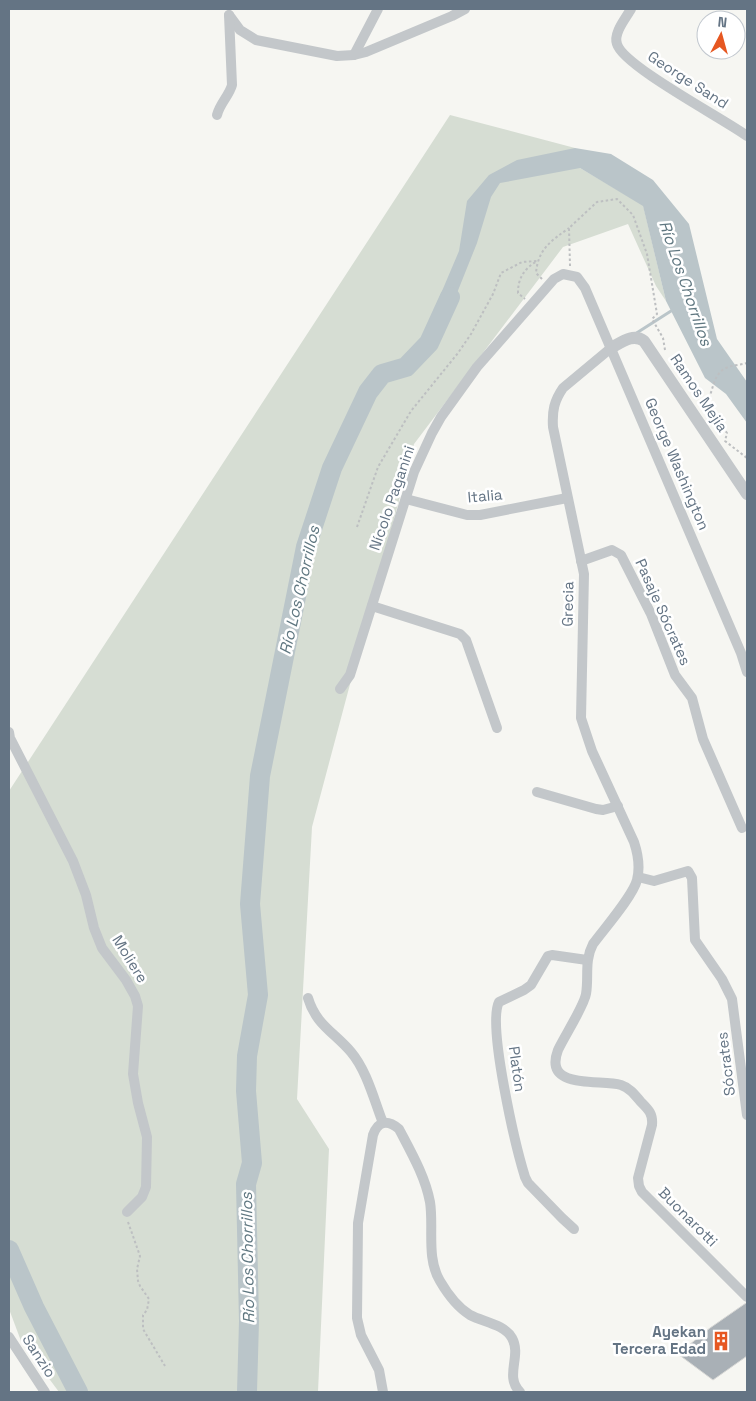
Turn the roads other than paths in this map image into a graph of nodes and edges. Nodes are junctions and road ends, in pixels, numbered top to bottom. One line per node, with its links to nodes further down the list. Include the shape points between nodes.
1 (378, 9): 5 (street)
2 (465, 9): 5 (street)
3 (631, 9): 7 (street, George Sand, via 618,31 617,44 627,58)
4 (229, 12): 5 (street, via 240,30 256,40 337,56); 6 (street, via 232,85)
5 (354, 56)
6 (217, 114)
7 (747, 136)
8 (571, 275): 9 (street, George Washington, via 586,288); 12 (street, Nícolo Paganini, via 563,274 548,286 477,367 432,433)
9 (611, 348): 10 (street, Ramos Mejía, via 628,338 640,338 644,342); 11 (street, Grecia, via 563,388 554,403 553,427); 15 (street, George Washington)
10 (747, 494)
11 (567, 498): 12 (street, Italia, via 480,515 467,515); 13 (street, Grecia)
12 (406, 499): 14 (street, Nícolo Paganini)
13 (581, 561): 20 (street, Grecia, via 584,586 581,718 592,751); 21 (street, Pasaje Sócrates, via 612,550 622,555 675,675 692,698 703,739)
14 (372, 606): 16 (street, Nícolo Paganini, via 350,675); 17 (street, via 460,634 466,640)
15 (747, 672)
16 (340, 689)
17 (497, 728)
18 (9, 732): 27 (street, Moliere, via 73,861 102,948 126,980 138,1006 133,1074 147,1138 146,1187 142,1198)
19 (537, 792): 20 (street, via 596,809)
20 (618, 806): 22 (street, Grecia, via 638,852)
21 (742, 828)
22 (638, 877): 23 (street, Buonarotti, via 632,891 592,944); 25 (street, Sócrates, via 654,881 688,871 692,878 695,940 732,999)
23 (587, 960): 28 (street, Platón, via 548,956 531,985 499,1002 496,1012 508,1111 525,1177); 29 (street, Buonarotti, via 585,997 555,1056 557,1069 568,1080 622,1086 650,1111 652,1125 638,1178 642,1192)
24 (308, 998): 26 (street, via 312,1012 359,1064)
25 (747, 1114)
26 (383, 1123): 32 (street, via 376,1127 373,1135 358,1223 356,1297 361,1335 379,1370); 33 (street, via 392,1123 399,1129 426,1187 434,1266 439,1280 456,1304 469,1314 509,1333 515,1353 513,1384)
27 (127, 1212)
28 (574, 1229)
29 (747, 1297)
30 (9, 1337): 31 (street, Sanzio)
31 (45, 1392)
32 (384, 1392)
33 (520, 1392)

